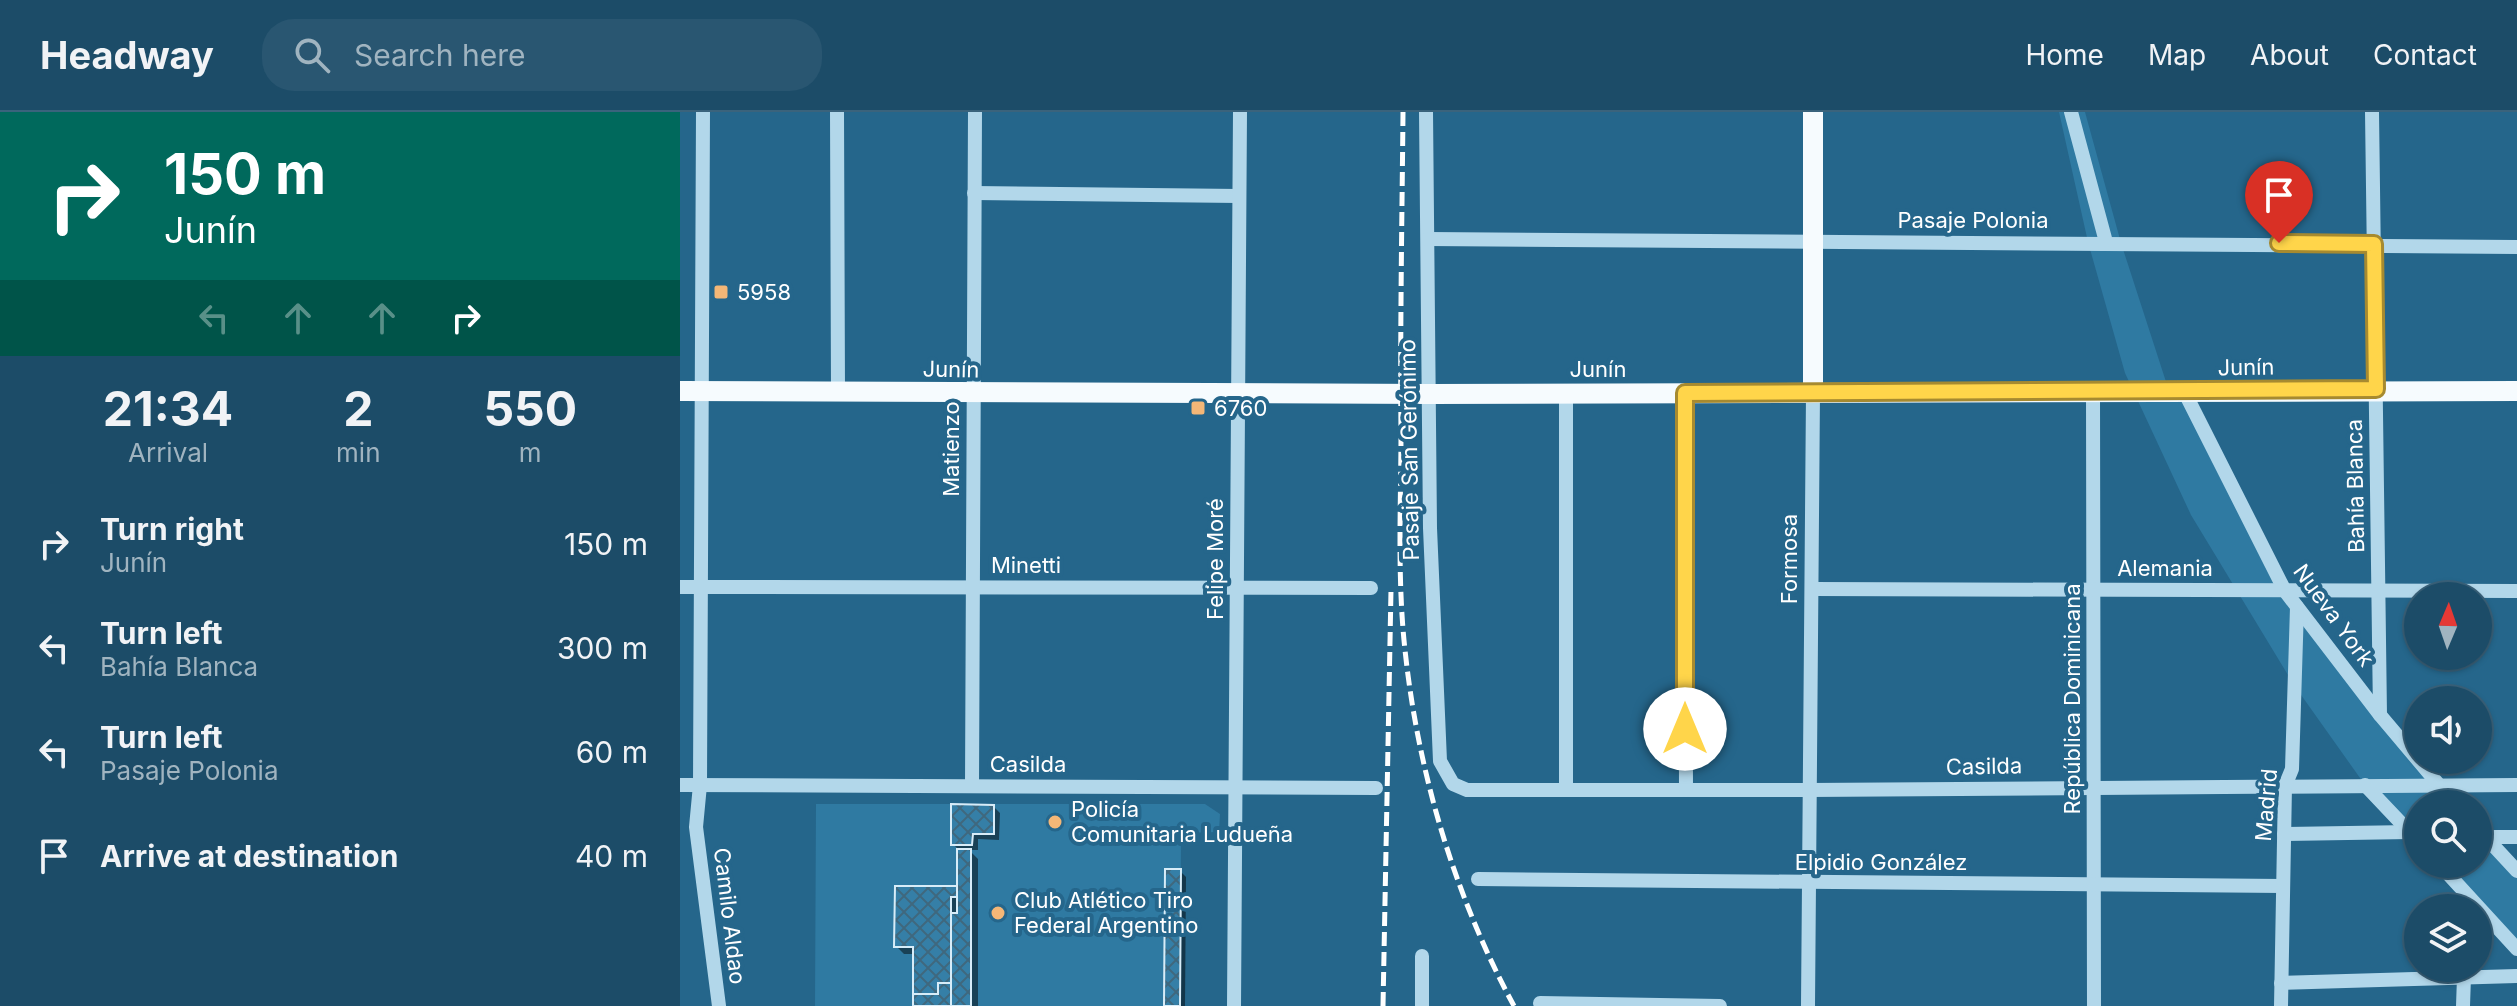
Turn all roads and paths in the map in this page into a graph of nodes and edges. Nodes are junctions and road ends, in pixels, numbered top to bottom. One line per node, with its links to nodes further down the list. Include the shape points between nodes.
1 (703, 112): 18 (street, Camilo Aldao)
2 (837, 112): 19 (street)
3 (975, 112): 9 (street, Matienzo)
4 (1240, 112): 10 (street, Felipe Moré)
5 (1426, 112): 11 (street, Pasaje San Gerónimo)
6 (1813, 112): 12 (main road, Formosa)
7 (2071, 112): 13 (street)
8 (2372, 112): 14 (street, Bahía Blanca)
9 (974, 193): 10 (street); 23 (street, Matienzo)
10 (1239, 196): 22 (street, Felipe Moré)
11 (1428, 239): 12 (street, Pasaje Polonia); 28 (street, Pasaje San Gerónimo)
12 (1813, 241): 13 (street, Pasaje Polonia); 26 (main road, Formosa)
13 (2106, 242): 14 (street, Pasaje Polonia)
14 (2374, 244): 15 (street, Pasaje Polonia); 16 (street, Bahía Blanca)
15 (2517, 247)
16 (2376, 389): 20 (main road, Junín); 21 (main road, Junín); 37 (street, Bahía Blanca)
17 (680, 391): 18 (main road, Junín)
18 (702, 391): 19 (main road, Junín); 30 (street, Camilo Aldao)
19 (838, 391): 23 (main road, Junín)
20 (2184, 391): 27 (main road, Junín); 36 (street, Nueva York)
21 (2517, 391)
22 (1238, 392): 23 (main road, Junín); 28 (main road, Junín); 32 (street, Felipe Moré)
23 (974, 393): 31 (street, Matienzo)
24 (1566, 393): 25 (main road, Junín); 28 (main road, Junín); 52 (street)
25 (1685, 393): 26 (main road, Junín); 53 (street)
26 (1813, 393): 27 (main road, Junín); 34 (street, Formosa)
27 (2093, 393): 35 (street, República Dominicana)
28 (1430, 394): 41 (street, Pasaje San Gerónimo, via 1440,761)
29 (680, 587): 30 (street, Minetti)
30 (701, 587): 31 (street, Minetti); 43 (street, Camilo Aldao)
31 (973, 587): 32 (street, Minetti); 47 (street, Matienzo)
32 (1237, 588): 33 (street, Minetti); 49 (street, Felipe Moré)
33 (1371, 588)
34 (1813, 589): 35 (street, Alemania); 54 (street, Formosa)
35 (2093, 590): 36 (street, Alemania); 50 (street, República Dominicana)
36 (2285, 591): 37 (street, Alemania); 39 (street, Nueva York)
37 (2378, 591): 38 (street, Alemania); 40 (street, Bahía Blanca)
38 (2517, 591)
39 (2297, 607): 40 (street, Nueva York); 48 (street, Madrid, via 2292,769)
40 (2380, 715): 45 (street, Nueva York)
41 (1453, 784): 52 (street, Casilda, via 1467,790)
42 (680, 785): 43 (street, Casilda)
43 (700, 785): 47 (street, Casilda); 76 (street, Camilo Aldao, via 696,827)
44 (2365, 785): 45 (street, Casilda); 48 (street, Casilda); 56 (street)
45 (2437, 785): 46 (street, Casilda); 55 (street, Nueva York)
46 (2517, 785)
47 (972, 786): 49 (street, Casilda)
48 (2285, 786): 50 (street, Casilda); 57 (street, Madrid)
49 (1235, 787): 51 (street, Casilda); 77 (street, Felipe Moré)
50 (2094, 787): 54 (street, Casilda); 66 (street, República Dominicana)
51 (1376, 788)
52 (1566, 790): 53 (street, Casilda)
53 (1686, 790): 54 (street, Casilda)
54 (1809, 790): 65 (street, Formosa)
55 (2442, 790)
56 (2404, 826)
57 (2284, 834): 59 (street); 67 (street, Madrid)
58 (2492, 834): 60 (street)
59 (2404, 836)
60 (2517, 837)
61 (2492, 845): 62 (street)
62 (2517, 871)
63 (2452, 878): 68 (street)
64 (1478, 879): 65 (street, Elpidio González)
65 (1810, 884): 66 (street, Elpidio González); 80 (street, Formosa)
66 (2094, 885): 67 (street, Elpidio González); 81 (street, República Dominicana)
67 (2283, 886): 74 (street, Madrid)
68 (2517, 949)
69 (1422, 956): 78 (street)
70 (2492, 976): 71 (street)
71 (2517, 976)
72 (2404, 979): 74 (street)
73 (2464, 982): 83 (street)
74 (2281, 983): 82 (street, Madrid)
75 (1540, 1003): 79 (street)
76 (719, 1006)
77 (1234, 1006)
78 (1422, 1006)
79 (1720, 1006)
80 (1808, 1006)
81 (2094, 1006)
82 (2281, 1006)
83 (2463, 1006)

